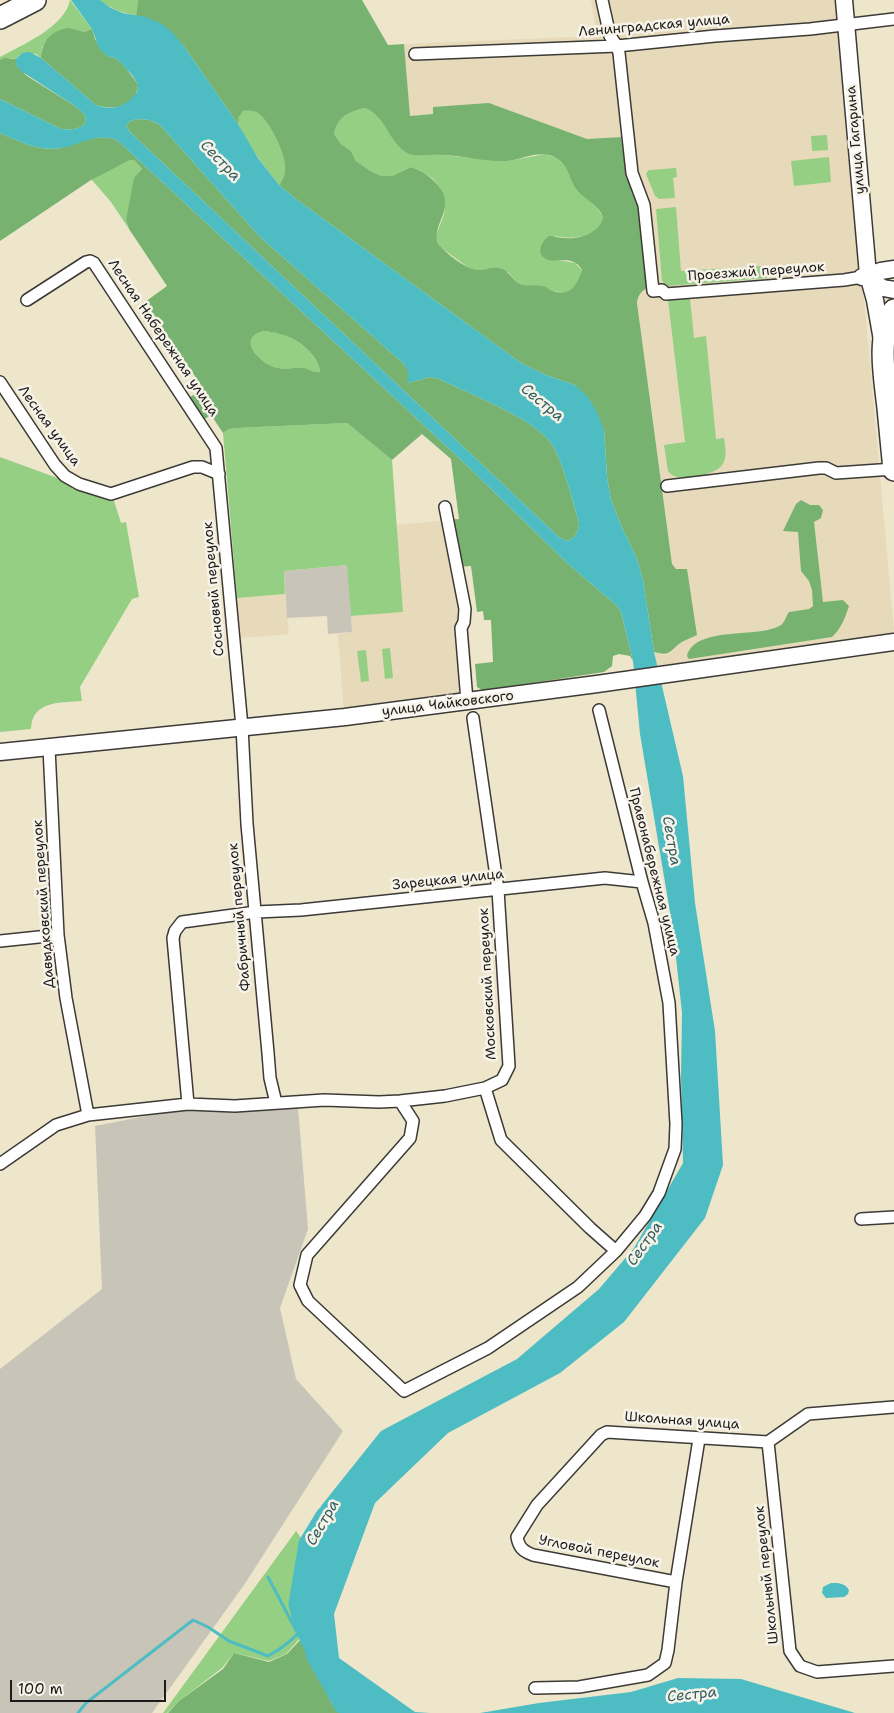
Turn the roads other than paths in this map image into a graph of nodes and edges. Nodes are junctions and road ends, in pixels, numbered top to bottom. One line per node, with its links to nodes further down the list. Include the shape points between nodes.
1 (35, 0): 4 (highway)
2 (602, 0): 7 (street, via 610,36)
3 (844, 0): 6 (street, улица Гагарина)
4 (6, 8)
5 (894, 19): 6 (street, Ленинградская улица)
6 (846, 24): 7 (street, Ленинградская улица); 10 (street, улица Гагарина)
7 (617, 46): 8 (street, Ленинградская улица); 10 (street, Проезжий переулок, via 632,173 644,205 653,291 662,290 666,294)
8 (415, 54)
9 (894, 270): 10 (street)
10 (866, 277): 11 (street, via 883,288); 14 (street, улица Гагарина, via 881,336)
11 (894, 290)
12 (27, 300): 16 (street, Лесная Набережная улица, via 86,262 94,262)
13 (894, 310): 14 (highway, via 885,335)
14 (884, 364): 17 (highway, улица Гагарина)
15 (0, 382): 18 (street, Лесная улица, via 60,471 79,484 111,494 193,467)
16 (216, 448): 18 (street, Сосновый переулок)
17 (894, 470): 19 (street, via 836,473 819,468)
18 (219, 474): 25 (street, Сосновый переулок)
19 (667, 486)
20 (445, 507): 22 (street, via 466,609 461,628)
21 (894, 642): 22 (street, улица Чайковского)
22 (467, 701): 25 (street, улица Чайковского)
23 (599, 710): 28 (street, Правонабережная улица)
24 (473, 718): 29 (street, Московский переулок)
25 (242, 728): 26 (street, улица Чайковского); 30 (street, Фабричный переулок)
26 (49, 748): 27 (street, улица Чайковского); 31 (street, Давыдковский переулок)
27 (0, 752)
28 (642, 882): 29 (street, Зарецкая улица, via 605,878); 41 (street, Правонабережная улица, via 654,923 669,1003 675,1149 659,1193)
29 (498, 890): 30 (street, Зарецкая улица); 33 (street, Московский переулок, via 508,1066 502,1080)
30 (256, 912): 35 (street, Фабричный переулок, via 270,1078); 36 (street, Зарецкая улица, via 182,922 175,931 173,938)
31 (58, 935): 32 (street); 37 (street, Давыдковский переулок)
32 (0, 941)
33 (485, 1088): 34 (street, Московский переулок); 41 (street, via 501,1140)
34 (400, 1101): 35 (street, Московский переулок); 41 (street, Правонабережная улица, via 413,1121 410,1138 308,1255 300,1285 308,1301 404,1391 488,1348 578,1287)
35 (276, 1103): 36 (street, Московский переулок, via 235,1106)
36 (188, 1104): 37 (street, Московский переулок)
37 (88, 1115): 38 (street, Московский переулок, via 56,1126)
38 (0, 1164)
39 (894, 1216): 40 (street)
40 (861, 1219)
41 (616, 1251)
42 (894, 1407): 44 (street, via 808,1414)
43 (699, 1439): 44 (street, Школьная улица); 45 (street, Школьная улица, via 614,1431 601,1435 537,1504 517,1537); 46 (street)
44 (768, 1442): 47 (street, Школьный переулок, via 790,1652 800,1666 816,1672)
45 (519, 1546): 46 (street, Угловой переулок, via 533,1555)
46 (676, 1582): 48 (street, via 665,1664 648,1675 579,1687)
47 (894, 1666)
48 (535, 1688)

